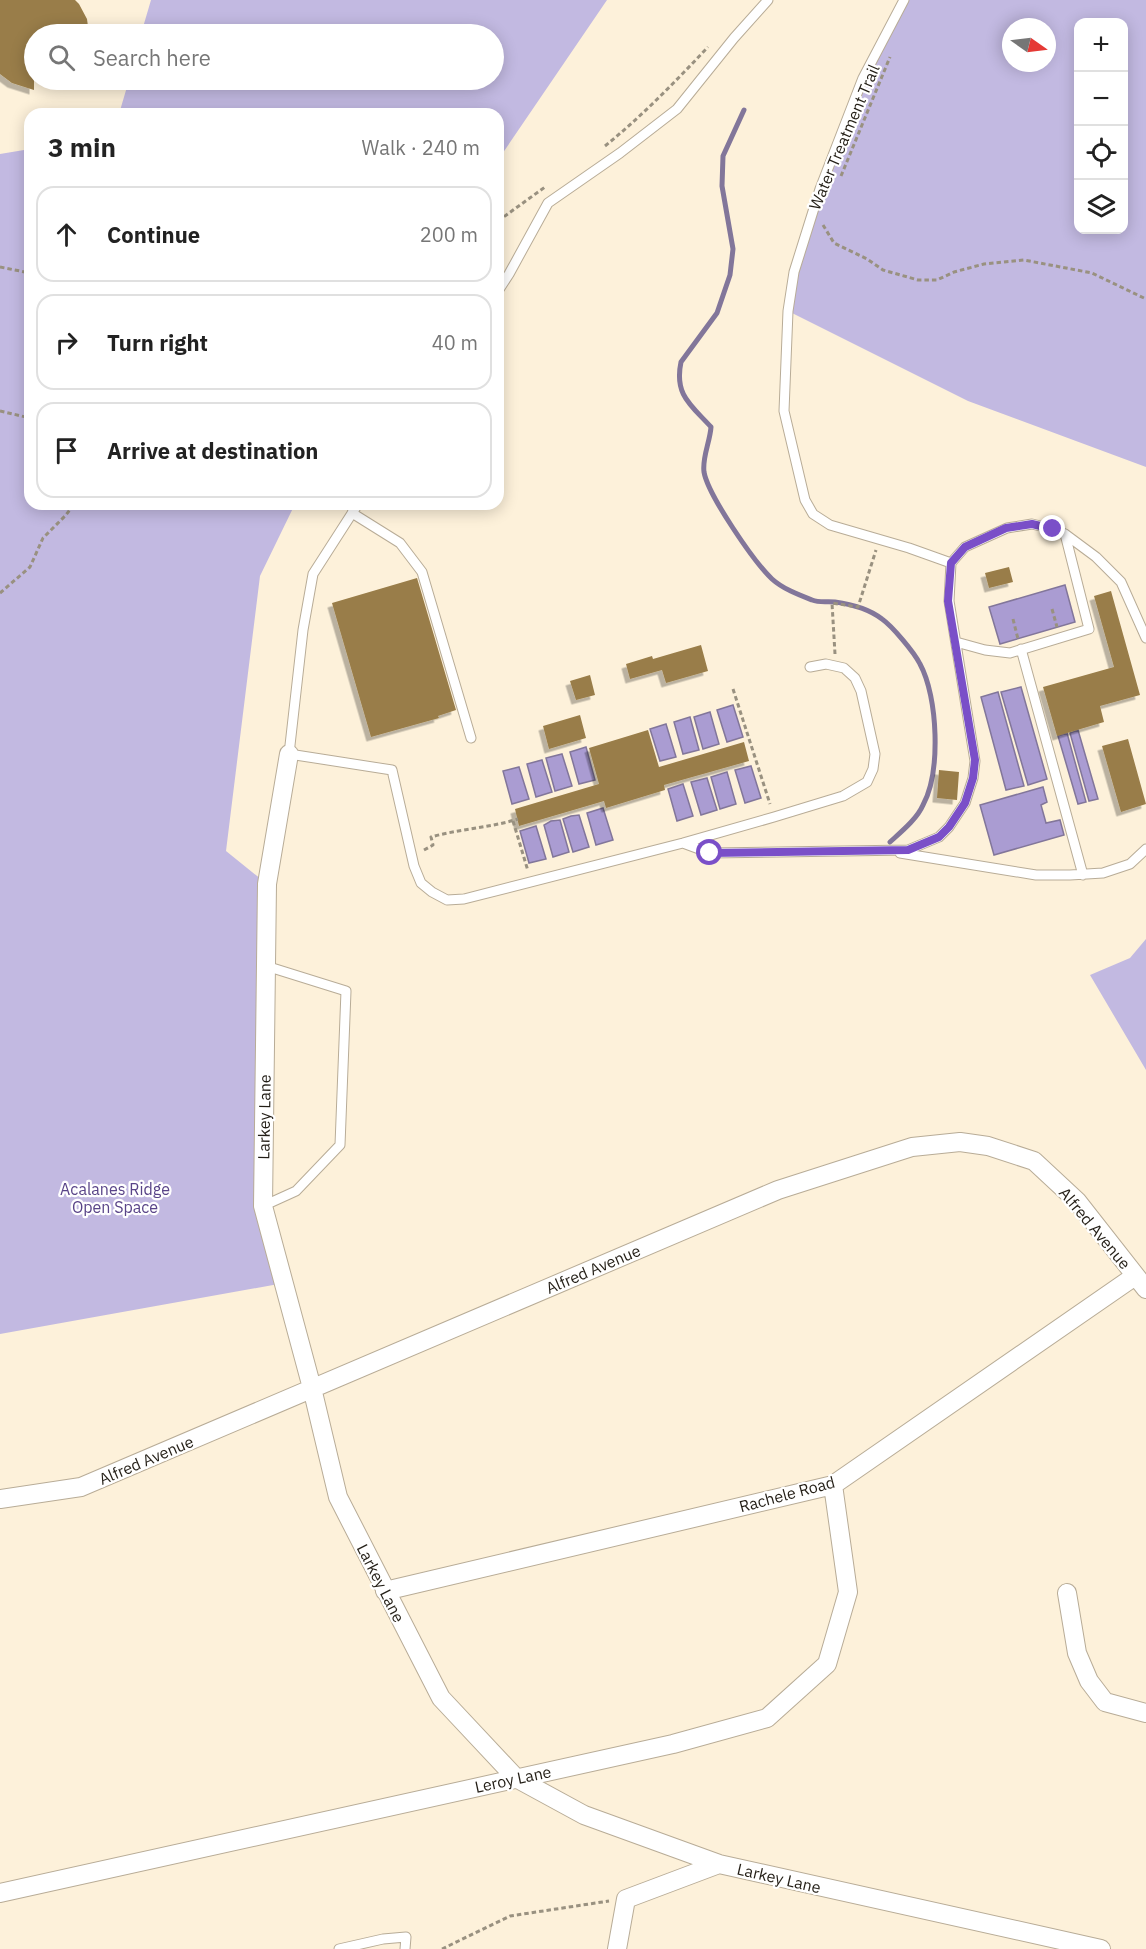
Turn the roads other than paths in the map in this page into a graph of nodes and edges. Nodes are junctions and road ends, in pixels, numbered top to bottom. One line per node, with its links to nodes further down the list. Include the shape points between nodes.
1 (768, 0): 3 (lane, via 677,109 549,203)
2 (904, 0): 7 (lane, via 863,78 820,189 794,272 788,311 784,411 806,500 820,521)
3 (504, 281)
4 (354, 510): 13 (lane, via 313,574)
5 (358, 510): 12 (lane, via 400,543 422,572)
6 (1065, 534): 7 (lane, via 1032,524 1006,528 965,547); 8 (lane, via 1096,557 1120,582); 10 (lane, via 1089,629)
7 (951, 563): 9 (lane, via 948,601)
8 (1146, 638)
9 (956, 642): 10 (lane, via 1010,653); 16 (lane, via 975,760 965,803 939,837 908,850)
10 (1021, 649): 17 (lane)
11 (810, 667): 14 (lane, via 836,666 855,678 875,754 867,782 843,796)
12 (471, 738)
13 (289, 754): 14 (lane, via 392,770 421,883 447,900 464,899); 18 (street, Larkey Lane, via 267,884)
14 (683, 843): 16 (lane, via 710,853)
15 (1146, 849): 17 (lane, via 1130,864)
16 (888, 851): 17 (lane, via 1036,875)
17 (1083, 875)
18 (266, 966): 19 (street, Larkey Lane); 19 (lane, via 346,991 340,1145 296,1191)
19 (263, 1206): 21 (street, Larkey Lane)
20 (1140, 1283): 21 (street, Alfred Avenue, via 1077,1202 1034,1161 988,1146 960,1142 912,1147 778,1190); 22 (street, Rachele Road)
21 (312, 1388): 23 (street, Alfred Avenue, via 81,1487); 24 (street, Larkey Lane, via 338,1497)
22 (833, 1485): 24 (street, Rachele Road); 27 (street, Leroy Lane, via 848,1592 827,1664 767,1718 674,1744)
23 (0, 1499)
24 (385, 1591): 27 (street, Larkey Lane, via 441,1698)
25 (1067, 1593): 26 (street, via 1077,1653 1089,1682 1106,1702)
26 (1146, 1713)
27 (516, 1778): 28 (street, Larkey Lane, via 584,1815); 29 (street, Leroy Lane)
28 (719, 1864): 32 (street, via 626,1899); 33 (street, Larkey Lane)
29 (0, 1893)
30 (339, 1949): 31 (lane, via 406,1937)
31 (405, 1949)
32 (617, 1949)
33 (1101, 1949)

